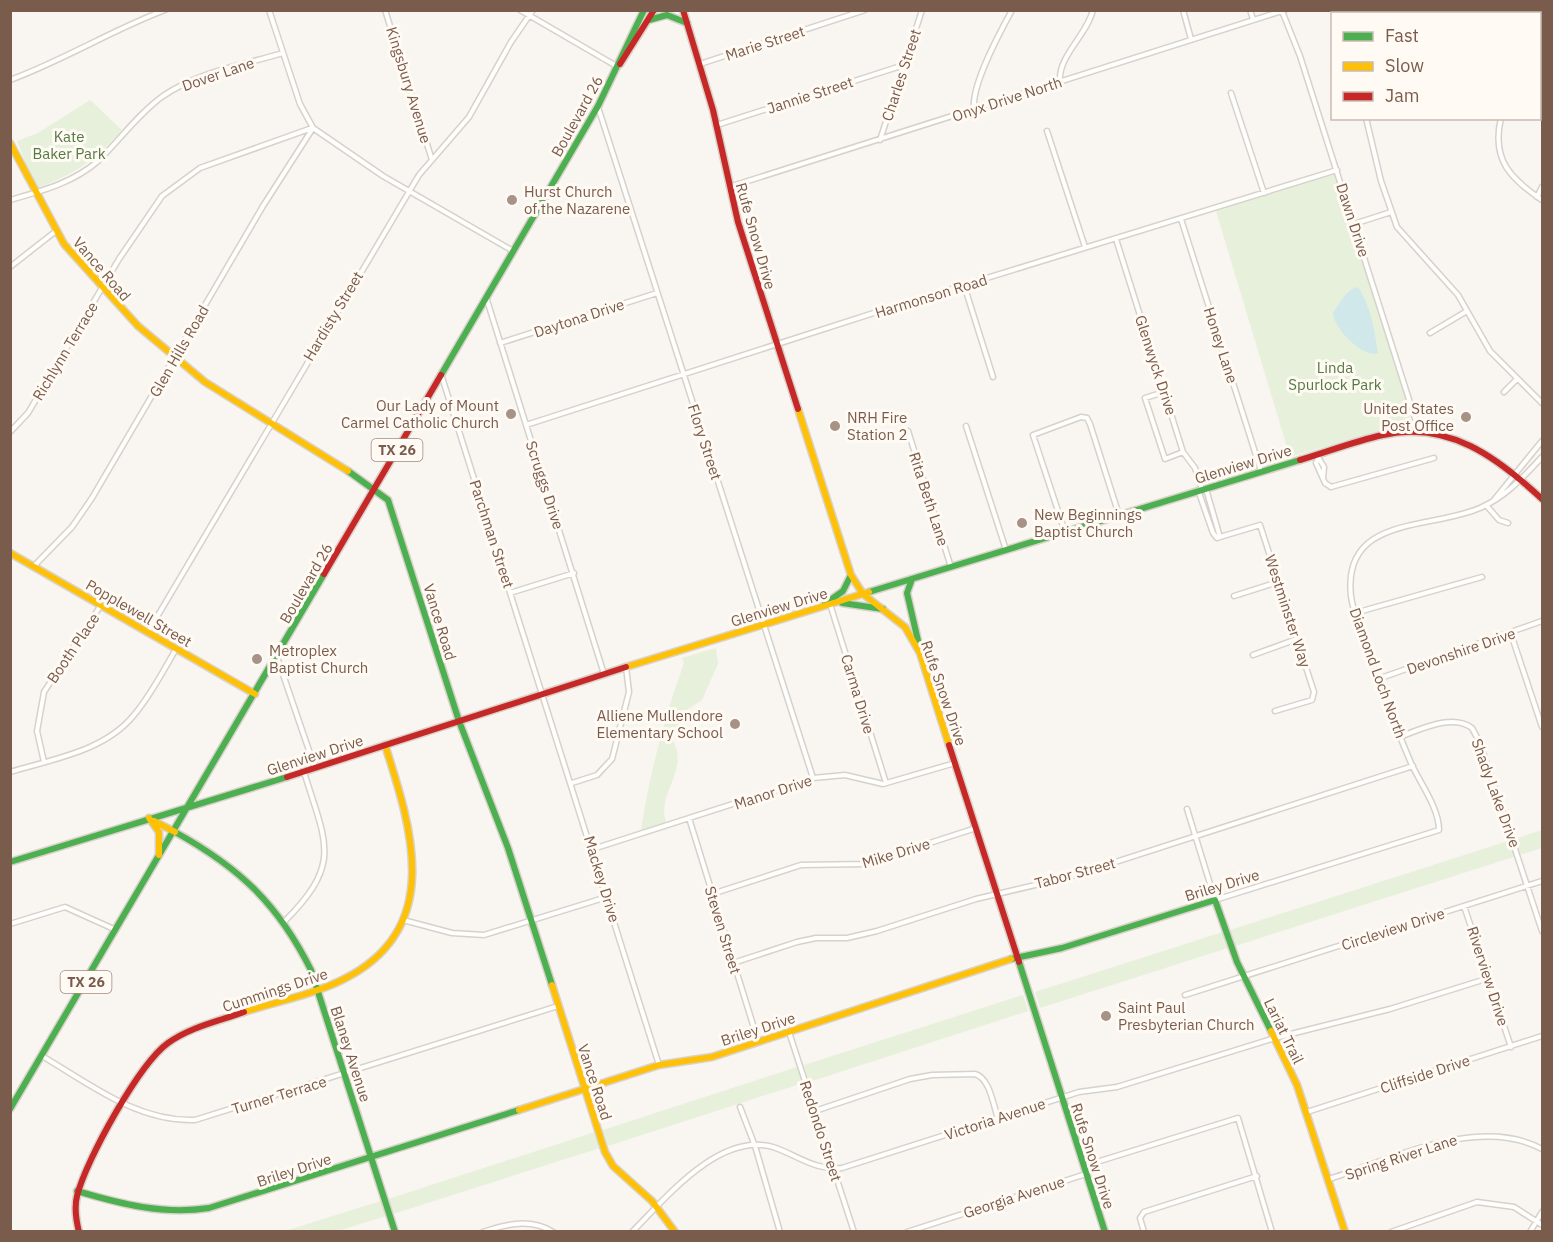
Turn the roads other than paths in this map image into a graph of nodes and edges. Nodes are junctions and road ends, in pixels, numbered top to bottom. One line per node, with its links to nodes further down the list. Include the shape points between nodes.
1 (165, 10): 25 (street)
2 (269, 10): 21 (street)
3 (385, 10): 37 (street, Kingsbury Avenue)
4 (520, 10): 16 (street)
5 (533, 10): 16 (street, Hardisty Street)
6 (644, 10): 24 (main road, Boulevard 26 / TX 26, via 627,40)
7 (654, 10): 18 (main road, Boulevard 26 / TX 26)
8 (683, 10): 19 (main road, Rufe Snow Drive)
9 (866, 10): 22 (street, Marie Street)
10 (922, 10): 23 (street, Charles Street)
11 (1012, 10): 29 (street, via 975,94)
12 (1094, 10): 26 (street, via 1060,69)
13 (1183, 10): 20 (street)
14 (1250, 10): 17 (street)
15 (1284, 11): 17 (street, Onyx Drive North); 38 (street, Dawn Drive)
16 (529, 16): 24 (street); 37 (street, Hardisty Street, via 469,117)
17 (1253, 19): 20 (street, Onyx Drive North)
18 (648, 21): 19 (main road, via 667,15); 24 (main road, Boulevard 26 / TX 26)
19 (687, 23): 22 (main road, Rufe Snow Drive)
20 (1191, 39): 26 (street, Onyx Drive North)
21 (283, 53): 33 (street, via 300,104); 42 (street, Dover Lane, via 201,77 174,90 147,110 87,169)
22 (700, 64): 32 (main road, Rufe Snow Drive)
23 (904, 65): 32 (street, Jannie Street); 35 (street, Charles Street)
24 (618, 67): 28 (main road, Boulevard 26 / TX 26)
25 (10, 80)
26 (1060, 81): 29 (street, Onyx Drive North)
27 (1231, 93): 43 (street)
28 (598, 106): 53 (main road, Boulevard 26 / TX 26); 57 (street, Flory Street)
29 (974, 109): 35 (street, Onyx Drive North)
30 (1367, 120): 47 (street)
31 (1502, 120): 44 (street, via 1498,141 1508,170 1515,181)
32 (717, 125): 39 (main road, Rufe Snow Drive)
33 (313, 128): 41 (street); 56 (street, Richlynn Terrace, via 223,158 175,184 149,212); 63 (street, Glen Hills Road)
34 (1047, 131): 52 (street)
35 (880, 140): 39 (street, Onyx Drive North)
36 (10, 143): 42 (main road, Vance Road)
37 (432, 160): 41 (street, Hardisty Street)
38 (1337, 170): 43 (street, Harmonson Road); 49 (street, Dawn Drive)
39 (729, 187): 62 (main road, Rufe Snow Drive)
40 (1542, 187): 44 (street)
41 (408, 192): 53 (street); 71 (street, Hardisty Street)
42 (35, 193): 45 (street, Dover Lane); 50 (main road, Vance Road)
43 (1264, 193): 48 (street, Harmonson Road)
44 (1537, 197): 46 (street)
45 (10, 200)
46 (1542, 200)
47 (1390, 212): 49 (street); 59 (street, via 1405,238)
48 (1181, 219): 51 (street, Harmonson Road); 82 (street, Honey Lane)
49 (1354, 225): 75 (street, Dawn Drive)
50 (56, 231): 54 (street); 56 (main road, Vance Road)
51 (1116, 239): 52 (street, Harmonson Road); 68 (street, Glenwyck Drive)
52 (1085, 248): 55 (street, Harmonson Road)
53 (513, 251): 58 (main road, Boulevard 26 / TX 26)
54 (10, 267)
55 (964, 285): 62 (street, Harmonson Road); 66 (street)
56 (102, 288): 63 (main road, Vance Road); 76 (street, Richlynn Terrace, via 28,414)
57 (657, 293): 61 (street, Daytona Drive); 65 (street, Flory Street)
58 (486, 297): 61 (street, Scruggs Drive); 64 (main road, Boulevard 26 / TX 26)
59 (1467, 311): 60 (street); 67 (street, via 1490,351)
60 (1430, 333)
61 (500, 343): 72 (street, Scruggs Drive)
62 (777, 345): 65 (street, Harmonson Road); 99 (main road, Rufe Snow Drive)
63 (174, 359): 71 (main road, Vance Road); 96 (street, Glen Hills Road, via 72,528)
64 (441, 374): 85 (main road, Boulevard 26 / TX 26); 103 (street, Parchman Street)
65 (684, 375): 72 (street, Harmonson Road); 113 (street, Flory Street)
66 (993, 377)
67 (1517, 379): 69 (street); 70 (street)
68 (1164, 392): 78 (street, Glenwyck Drive); 78 (street, via 1145,398 1165,459)
69 (1504, 392)
70 (1542, 403)
71 (270, 423): 85 (main road, Vance Road); 114 (street, Hardisty Street)
72 (526, 425): 98 (street, Scruggs Drive)
73 (966, 426): 94 (street)
74 (908, 430): 97 (street, Rita Beth Lane)
75 (1419, 431): 79 (main road, Glenview Drive, via 1385,434); 83 (main road, Glenview Drive, via 1450,435 1491,454)
76 (10, 432)
77 (1542, 441): 83 (street, Diamond Loch North)
78 (1183, 452): 86 (street, Glenwyck Drive, via 1195,468)
79 (1317, 456): 81 (street, via 1324,467 1323,478 1331,487); 82 (main road, Glenview Drive)
80 (1542, 456): 84 (street, Diamond Loch North)
81 (1434, 458)
82 (1262, 471): 86 (main road, Glenview Drive)
83 (1514, 473): 84 (main road, Glenview Drive); 88 (street, Diamond Loch North)
84 (1522, 479): 87 (main road, Glenview Drive); 88 (street, Diamond Loch North)
85 (375, 488): 120 (main road, Boulevard 26 / TX 26); 127 (main road, Vance Road, via 386,496 392,508)
86 (1202, 489): 90 (main road, Glenview Drive); 93 (street, Glenwyck Drive); 93 (street, Glenwyck Drive, via 1213,533)
87 (1542, 499)
88 (1494, 501): 89 (street, Diamond Loch North)
89 (1486, 505): 91 (street, via 1499,520); 111 (street, Diamond Loch North, via 1372,539 1352,569 1350,585)
90 (1119, 515): 92 (main road, Glenview Drive); 92 (street, via 1087,418 1033,435)
91 (1508, 522)
92 (1065, 532): 94 (main road, Glenview Drive)
93 (1220, 537): 102 (street, Westminster Way, via 1260,525)
94 (1006, 550): 97 (main road, Glenview Drive)
95 (10, 553): 96 (main road, Popplewell Street)
96 (34, 566): 108 (main road, Popplewell Street)
97 (951, 567): 101 (main road, Glenview Drive)
98 (574, 573): 103 (street); 122 (street, Scruggs Drive)
99 (851, 575): 104 (main road, Rufe Snow Drive); 109 (main road, via 843,591)
100 (1482, 577): 111 (street)
101 (912, 579): 104 (main road, Glenview Drive); 118 (main road, via 907,593)
102 (1278, 582): 105 (street); 116 (street, Westminster Way)
103 (510, 593): 125 (street, Parchman Street)
104 (863, 594): 106 (main road, Glenview Drive); 110 (main road, Rufe Snow Drive)
105 (1234, 596)
106 (837, 602): 107 (main road, Glenview Drive); 110 (main road)
107 (830, 604): 109 (main road, Glenview Drive); 139 (street, Carma Drive)
108 (101, 605): 114 (main road, Popplewell Street); 131 (street, Booth Place, via 44,692 37,731)
109 (817, 609): 113 (main road, Glenview Drive)
110 (883, 609): 118 (main road, Rufe Snow Drive, via 904,627)
111 (1355, 613): 123 (street, Diamond Loch North)
112 (1542, 621): 115 (street, Devonshire Drive)
113 (763, 625): 121 (main road, Glenview Drive); 137 (street, Flory Street)
114 (148, 632): 117 (main road, Popplewell Street)
115 (1511, 634): 123 (street, Devonshire Drive); 128 (street)
116 (1297, 639): 119 (street); 126 (street, Westminster Way, via 1315,697)
117 (177, 648): 124 (main road, Popplewell Street); 131 (street, via 136,713 117,731 92,747)
118 (920, 653): 132 (main road, Rufe Snow Drive)
119 (1253, 655)
120 (277, 657): 124 (main road, Boulevard 26 / TX 26); 134 (street)
121 (626, 667): 122 (main road, Glenview Drive); 138 (street, via 629,692 612,759 597,775)
122 (604, 674): 125 (main road, Glenview Drive)
123 (1378, 679): 129 (street, Diamond Loch North)
124 (255, 694): 140 (main road, Boulevard 26 / TX 26)
125 (542, 694): 127 (main road, Glenview Drive); 138 (street, Mackey Drive)
126 (1275, 711)
127 (459, 722): 130 (main road, Glenview Drive); 160 (main road, Vance Road, via 498,819)
128 (1542, 727)
129 (1400, 737): 133 (street, Diamond Loch North); 152 (street, Shady Lake Drive, via 1443,723 1463,723 1472,728)
130 (385, 746): 134 (main road, Glenview Drive); 158 (main road, Cummings Drive, via 415,848 412,892)
131 (44, 762): 135 (street)
132 (955, 763): 139 (street, Manor Drive); 145 (main road, Rufe Snow Drive)
133 (1413, 766): 144 (street, Diamond Loch North); 147 (street, Tabor Street)
134 (315, 768): 136 (main road, Glenview Drive)
135 (10, 772)
136 (304, 772): 140 (main road, Glenview Drive); 159 (street, via 325,845 324,862 311,893)
137 (813, 778): 139 (street, Manor Drive, via 845,775); 143 (street, Manor Drive)
138 (572, 783): 148 (street, Mackey Drive)
139 (886, 783)
140 (189, 807): 142 (main road, Glenview Drive); 146 (main road, Boulevard 26 / TX 26)
141 (1187, 809): 147 (street, Lariat Trail)
142 (149, 818): 146 (main road, Blaney Avenue); 149 (main road, via 158,828); 150 (main road, Glenview Drive)
143 (689, 819): 148 (street, Manor Drive); 153 (street, Steven Street)
144 (1439, 826): 156 (street, Briley Drive, via 1439,830)
145 (976, 828): 153 (street, Mike Drive, via 865,864 801,865); 154 (main road, Rufe Snow Drive)
146 (175, 832): 149 (main road, Boulevard 26 / TX 26); 159 (main road, Blaney Avenue, via 211,851 245,876)
147 (1196, 838): 154 (street, Tabor Street, via 1069,877); 156 (street, Lariat Trail)
148 (593, 849): 155 (street, Mackey Drive)
149 (159, 855): 162 (main road, Boulevard 26 / TX 26)
150 (10, 862)
151 (1542, 881): 152 (street, Circleview Drive)
152 (1529, 886): 157 (street, Circleview Drive); 163 (street, Shady Lake Drive)
153 (712, 894): 165 (street, Steven Street)
154 (996, 894): 164 (main road, Rufe Snow Drive); 165 (street, Tabor Street, via 877,931 797,942)
155 (607, 897): 160 (street); 177 (street, Mackey Drive)
156 (1215, 900): 164 (main road, Briley Drive, via 1062,948); 166 (main road, Lariat Trail)
157 (1464, 906): 166 (street, Circleview Drive); 167 (street, Riverview Drive)
158 (402, 920): 160 (street, via 472,935); 168 (main road, Cummings Drive, via 378,957 354,974)
159 (284, 922): 168 (main road, Blaney Avenue, via 301,948)
160 (532, 922): 170 (main road, Vance Road)
161 (10, 924): 162 (street, via 65,907)
162 (117, 930): 176 (main road, Boulevard 26 / TX 26)
163 (1542, 931)
164 (1017, 957): 171 (main road, Briley Drive); 180 (main road, Rufe Snow Drive)
165 (733, 963): 174 (street, Steven Street)
166 (1244, 976): 169 (street, Circleview Drive); 173 (main road, Lariat Trail)
167 (1489, 978): 173 (street, Victoria Avenue, via 1390,1010); 175 (street, Riverview Drive)
168 (317, 990): 178 (main road, Blaney Avenue); 181 (main road, Cummings Drive, via 192,1030 169,1042 154,1056)
169 (1185, 995)
170 (558, 1006): 178 (street, Turner Terrace); 179 (main road, Vance Road)
171 (789, 1031): 174 (main road, Briley Drive); 184 (street, Redondo Street)
172 (1542, 1036): 175 (street, Cliffside Drive)
173 (1275, 1038): 180 (street, Victoria Avenue, via 1117,1087); 185 (main road, Lariat Trail)
174 (758, 1041): 177 (main road, Briley Drive, via 712,1057)
175 (1511, 1047): 185 (street, Cliffside Drive)
176 (42, 1056): 181 (street, Turner Terrace); 183 (main road, Boulevard 26 / TX 26)
177 (659, 1065): 179 (main road, Briley Drive)
178 (345, 1075): 181 (street, Turner Terrace, via 195,1120 150,1116); 189 (main road, Blaney Avenue)
179 (585, 1089): 189 (main road, Briley Drive); 196 (main road, Vance Road, via 609,1160)
180 (1062, 1097): 186 (street, Victoria Avenue); 190 (main road, Rufe Snow Drive)
181 (124, 1104): 195 (main road, Cummings Drive)
182 (740, 1107): 187 (street)
183 (10, 1109)
184 (815, 1111): 186 (street, via 910,1079 975,1074 986,1083); 191 (street, Redondo Street)
185 (1308, 1112): 194 (main road, Lariat Trail)
186 (998, 1118): 191 (street, Victoria Avenue)
187 (755, 1146): 191 (street, via 769,1146 821,1168); 196 (street, via 708,1161); 206 (street)
188 (1542, 1149): 194 (street, Spring River Lane, via 1519,1138 1473,1135)
189 (372, 1158): 195 (main road, Briley Drive, via 199,1210 140,1207); 201 (main road, Blaney Avenue)
190 (1084, 1166): 192 (main road, Rufe Snow Drive); 193 (street, via 1238,1118)
191 (834, 1169): 207 (street, Redondo Street)
192 (1086, 1174): 208 (street, Georgia Avenue); 209 (main road, Rufe Snow Drive)
193 (1257, 1176): 210 (street, via 1141,1215); 211 (street)
194 (1329, 1179): 212 (main road, Lariat Trail)
195 (77, 1191): 200 (main road, Cummings Drive)
196 (657, 1208): 204 (street); 205 (main road, Vance Road)
197 (1542, 1212): 198 (street)
198 (1537, 1222): 199 (street); 213 (street, via 1514,1207 1477,1202); 214 (street)
199 (1542, 1226)
200 (79, 1232)
201 (395, 1232)
202 (483, 1232): 203 (street, via 524,1223)
203 (553, 1232)
204 (632, 1232)
205 (675, 1232)
206 (780, 1232)
207 (854, 1232)
208 (907, 1232)
209 (1105, 1232)
210 (1144, 1232)
211 (1272, 1232)
212 (1345, 1232)
213 (1391, 1232)
214 (1530, 1232)

